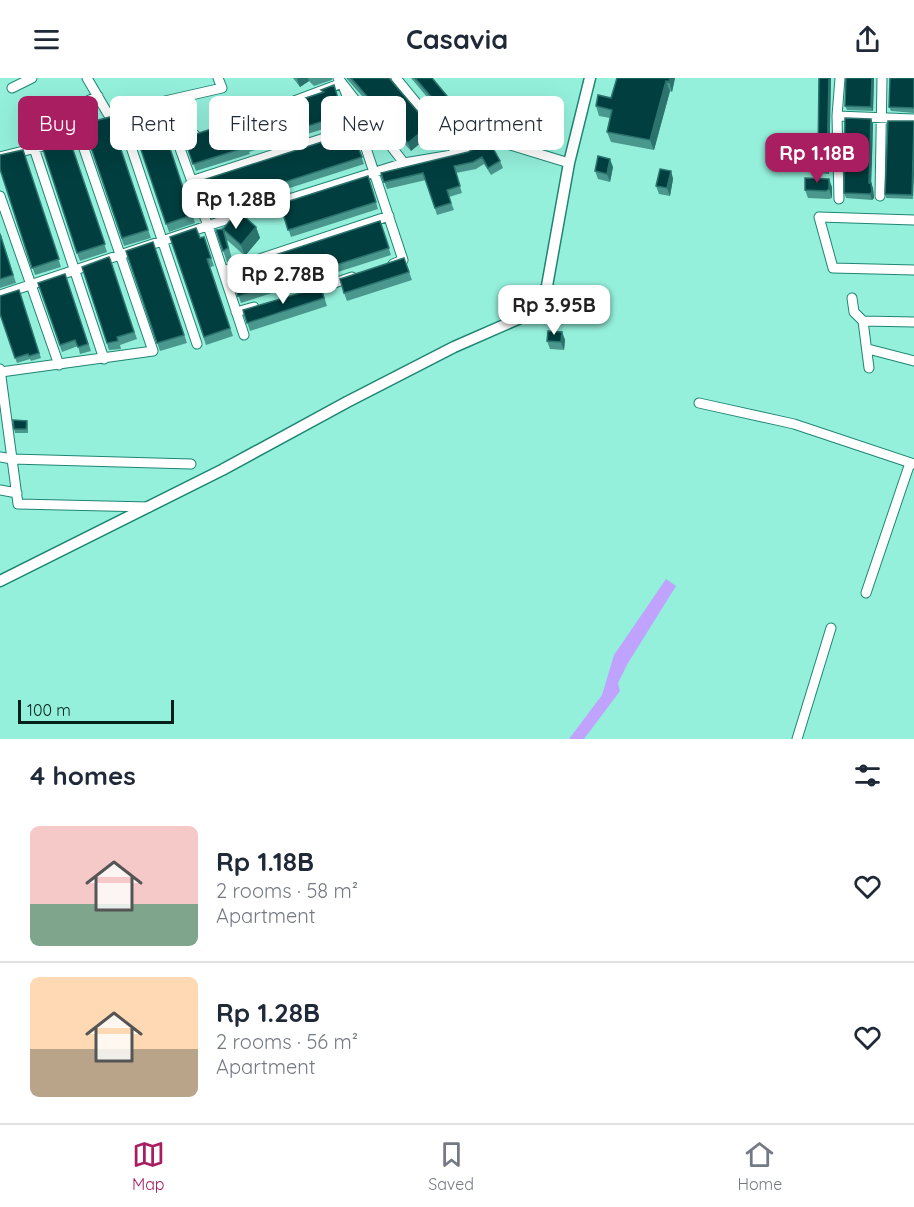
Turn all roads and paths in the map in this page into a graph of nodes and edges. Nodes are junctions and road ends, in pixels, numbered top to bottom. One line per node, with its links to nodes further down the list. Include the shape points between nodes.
1 (32, 78): 9 (street)
2 (87, 78): 10 (street)
3 (218, 78): 10 (street, via 222,88 108,114)
4 (396, 78): 25 (street)
5 (590, 78): 28 (street)
6 (840, 78): 14 (street)
7 (882, 78): 15 (street)
8 (340, 81): 11 (street); 12 (street); 13 (street)
9 (12, 88)
10 (98, 96)
11 (302, 96)
12 (347, 96)
13 (352, 96)
14 (837, 117): 15 (street); 32 (street)
15 (881, 118): 16 (street); 34 (street)
16 (914, 119)
17 (321, 139): 31 (street)
18 (26, 150): 26 (street)
19 (35, 150): 42 (street)
20 (84, 150): 40 (street)
21 (132, 150): 39 (street)
22 (180, 150): 31 (street)
23 (368, 150): 29 (street)
24 (394, 150): 27 (street)
25 (458, 154): 27 (street); 28 (street, via 489,140)
26 (0, 157)
27 (404, 163): 29 (street)
28 (568, 163): 70 (street, via 547,286 530,311)
29 (375, 172): 36 (street); 38 (street)
30 (827, 180): 32 (street)
31 (191, 181): 38 (street)
32 (838, 181): 35 (street)
33 (0, 196): 46 (street)
34 (880, 196)
35 (839, 199)
36 (389, 216): 41 (street, via 403,260); 44 (street)
37 (914, 220): 43 (street, via 819,217 833,267)
38 (208, 226): 39 (street); 44 (street)
39 (162, 240): 40 (street); 55 (street)
40 (119, 254): 42 (street); 57 (street, via 153,351)
41 (383, 267)
42 (73, 269): 46 (street); 57 (street)
43 (914, 270)
44 (223, 271): 51 (street)
45 (362, 274): 47 (street)
46 (30, 284): 48 (street); 59 (street)
47 (301, 294)
48 (0, 295)
49 (852, 298): 52 (street, via 854,312)
50 (268, 303): 51 (street)
51 (236, 312): 54 (street)
52 (862, 321): 53 (street); 56 (street)
53 (914, 322)
54 (244, 335)
55 (197, 344)
56 (868, 349): 58 (street); 60 (street)
57 (104, 358): 59 (street)
58 (914, 361)
59 (59, 365): 61 (street)
60 (869, 368)
61 (0, 371): 63 (street)
62 (699, 403): 67 (street, via 794,424)
63 (3, 407): 65 (street)
64 (0, 457): 65 (street)
65 (12, 459): 66 (street); 69 (street)
66 (191, 464)
67 (912, 464): 72 (street)
68 (0, 490): 69 (street)
69 (17, 493): 70 (street, via 18,504)
70 (149, 507): 71 (street)
71 (0, 581)
72 (866, 593)
73 (831, 628): 74 (street)
74 (796, 739)

